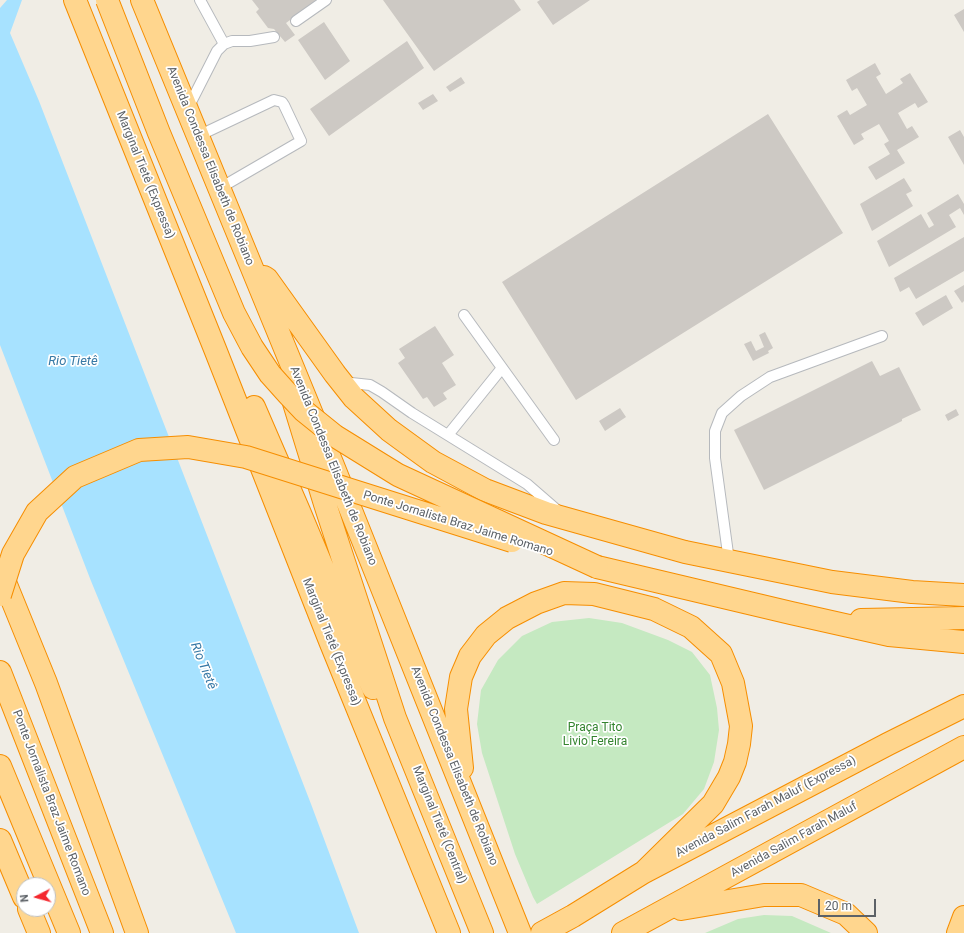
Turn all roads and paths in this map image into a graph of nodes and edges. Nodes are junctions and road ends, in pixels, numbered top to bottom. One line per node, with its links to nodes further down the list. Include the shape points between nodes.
1 (75, 0): 15 (highway, Marginal Tietê (Expressa))
2 (108, 0): 23 (highway, bridge, via 159,133 234,313 270,374 304,411 335,436 398,475)
3 (142, 0): 9 (highway, Avenida Condessa Elisabeth de Robiano)
4 (200, 0): 8 (lane)
5 (326, 0): 6 (lane)
6 (296, 21)
7 (274, 37): 8 (lane)
8 (224, 44): 9 (lane, via 217,51)
9 (187, 110): 10 (highway, Avenida Condessa Elisabeth de Robiano)
10 (198, 136): 11 (highway, Avenida Condessa Elisabeth de Robiano); 11 (lane, via 274,100 282,102 301,141)
11 (220, 188): 12 (highway, Avenida Condessa Elisabeth de Robiano)
12 (253, 270): 16 (highway, Avenida Condessa Elisabeth de Robiano); 18 (highway, via 267,279)
13 (464, 315): 17 (lane)
14 (882, 336): 22 (lane, via 770,377 741,396 722,413 715,431 714,458)
15 (215, 349): 32 (highway, Marginal Tietê (Expressa), via 241,377 371,686); 46 (highway, Marginal Tietê (Expressa))
16 (291, 362): 32 (highway, via 288,383); 35 (highway, Avenida Condessa Elisabeth de Robiano)
17 (502, 368): 19 (lane); 20 (lane)
18 (341, 382): 19 (lane, via 370,385); 21 (highway, via 354,398 389,430 433,462 485,490)
19 (448, 435): 21 (lane, via 527,484)
20 (554, 440)
21 (568, 520): 22 (highway, via 685,552)
22 (729, 561): 26 (highway, via 832,582 912,592)
23 (597, 568): 25 (highway, Ponte Jornalista Braz Jaime Romano, bridge, via 246,457 188,447 139,450 75,477 37,512 13,554); 28 (highway, Ponte Jornalista Braz Jaime Romano)
24 (0, 570): 45 (highway, via 46,683)
25 (0, 595)
26 (964, 595)
27 (964, 618): 28 (highway)
28 (820, 620): 29 (highway, via 889,634)
29 (964, 642)
30 (0, 672): 44 (highway, Ponte Jornalista Braz Jaime Romano)
31 (964, 706): 37 (highway, Avenida Salim Farah Maluf (Expressa))
32 (396, 718): 47 (highway, Marginal Tietê (Central))
33 (964, 747): 39 (highway, Avenida Salim Farah Maluf)
34 (0, 766): 43 (highway)
35 (464, 791): 37 (highway, via 456,709 461,677 470,656 486,635 507,618 536,603 564,593 594,594 654,609 691,627 721,654 733,683 741,726 739,744 729,777 713,804); 48 (highway, Avenida Condessa Elisabeth de Robiano)
36 (0, 840): 38 (highway)
37 (644, 872): 49 (highway, Avenida Salim Farah Maluf (Expressa))
38 (16, 878)
39 (664, 912): 50 (highway, Avenida Salim Farah Maluf); 51 (highway, via 764,895 801,895 846,914)
40 (32, 917): 42 (highway)
41 (964, 917): 52 (highway)
42 (39, 933)
43 (69, 933)
44 (102, 933)
45 (137, 933)
46 (449, 933)
47 (482, 933)
48 (520, 933)
49 (542, 933)
50 (623, 933)
51 (866, 933)
52 (958, 933)

